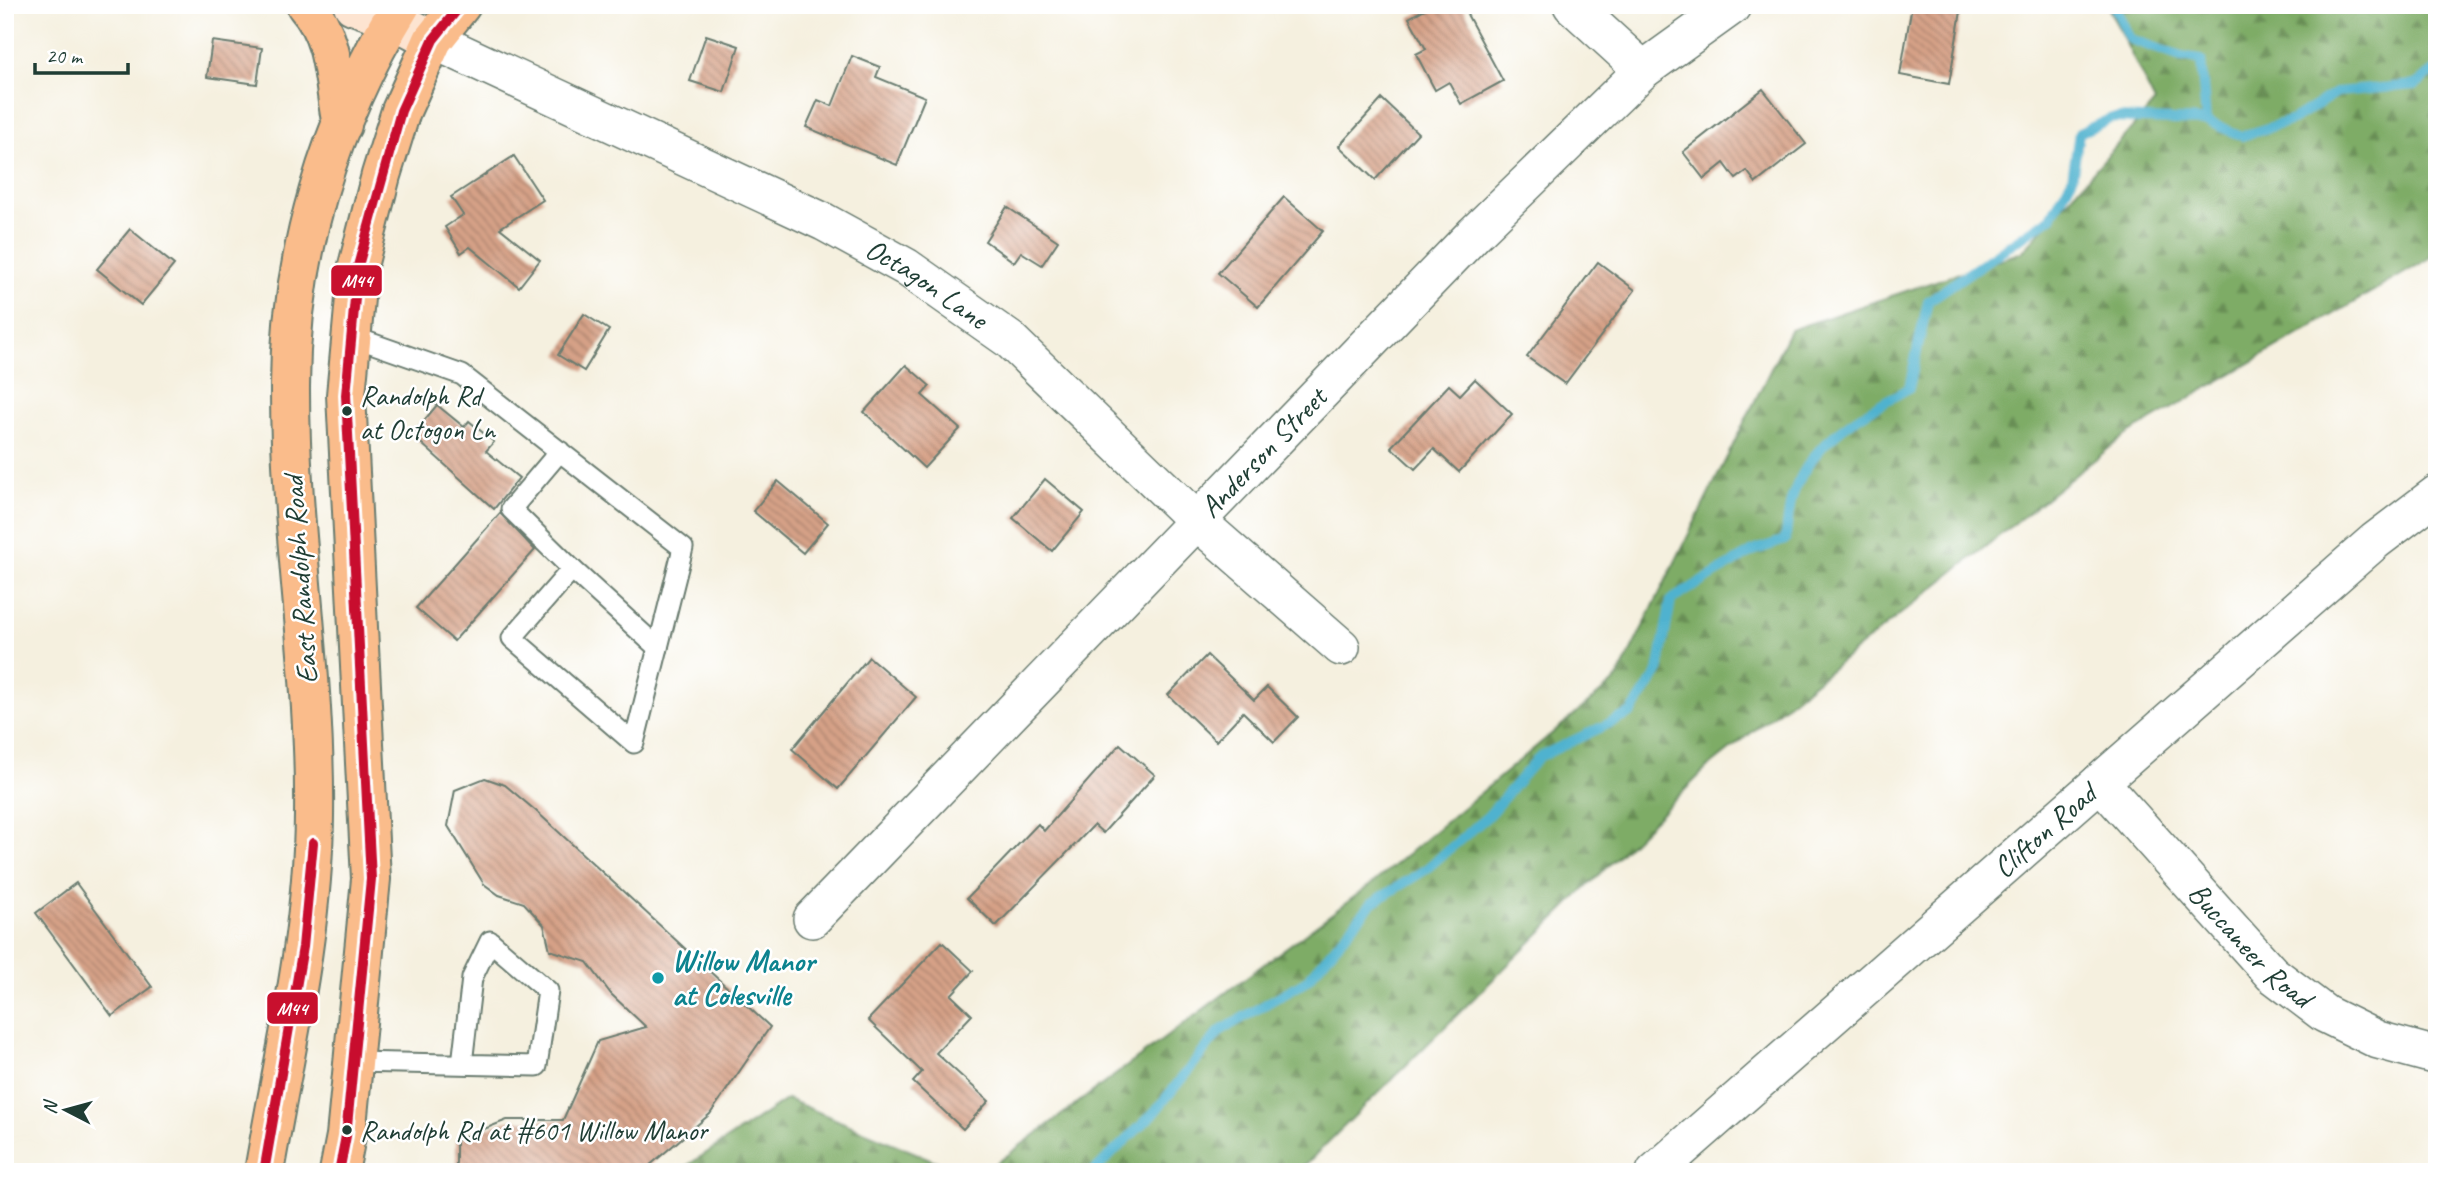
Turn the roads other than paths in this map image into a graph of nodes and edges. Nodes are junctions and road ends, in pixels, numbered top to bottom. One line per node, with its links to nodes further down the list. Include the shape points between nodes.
1 (306, 5): 9 (main road, via 330,47)
2 (353, 5): 6 (main road)
3 (461, 5): 7 (main road, East Randolph Road)
4 (1572, 5): 8 (street)
5 (1732, 6): 8 (street, Anderson Street)
6 (392, 10): 7 (main road); 9 (main road, East Randolph Road)
7 (433, 40): 10 (main road, East Randolph Road, via 401,111 381,175 358,266); 13 (street, Octagon Lane, via 824,222 906,267 1010,340)
8 (1643, 70): 13 (street, Anderson Street, via 1475,233)
9 (343, 126): 22 (main road, East Randolph Road, via 306,238 295,319 290,389 293,489 314,816 303,947)
10 (351, 335): 11 (lane, via 462,375); 20 (main road, East Randolph Road, via 346,395 371,879)
11 (559, 451): 14 (lane, via 511,509); 16 (lane, via 683,548)
12 (2437, 494): 17 (street, Clifton Road, via 2375,541)
13 (1197, 522): 15 (street, Octagon Lane); 18 (street, Anderson Street)
14 (572, 569): 16 (lane); 16 (lane, via 512,638 634,743)
15 (1341, 647)
16 (658, 648)
17 (2100, 782): 19 (street, Buccaneer Road, via 2272,974 2325,1014 2378,1040); 24 (street, Clifton Road)
18 (812, 919)
19 (2437, 1056)
20 (353, 1062): 21 (lane); 23 (main road, East Randolph Road)
21 (462, 1064): 21 (lane, via 537,1066 548,991 490,941 472,978)
22 (264, 1172)
23 (339, 1172)
24 (1655, 1172)

